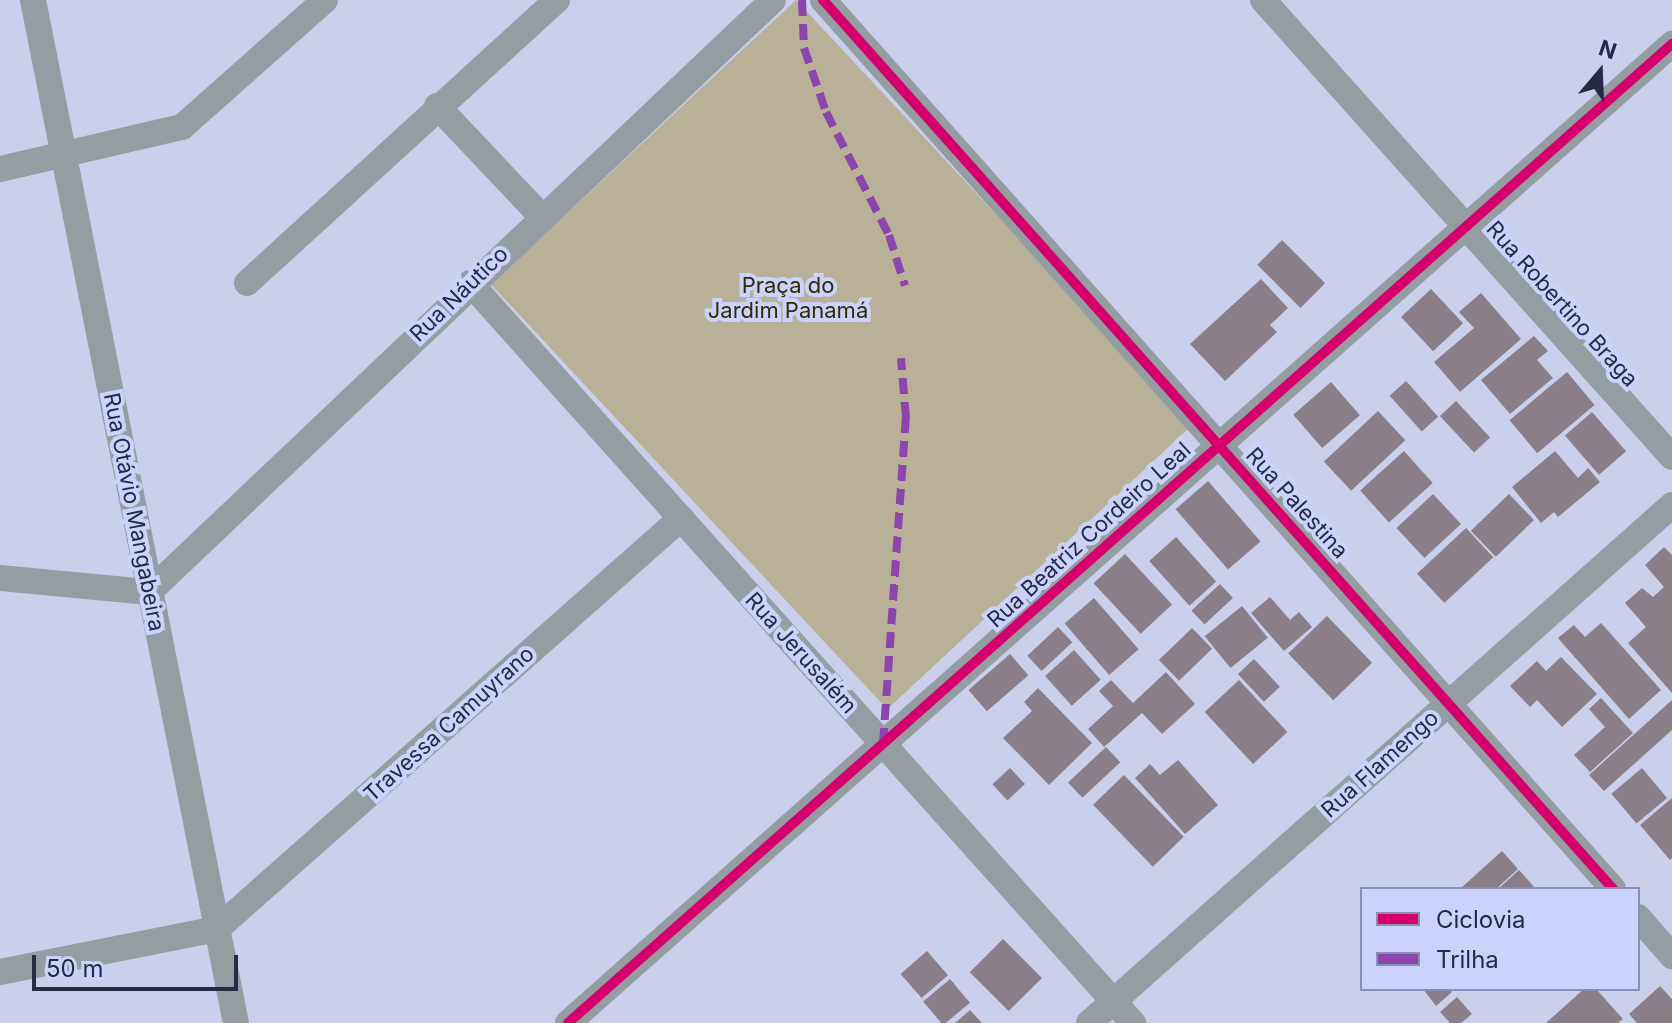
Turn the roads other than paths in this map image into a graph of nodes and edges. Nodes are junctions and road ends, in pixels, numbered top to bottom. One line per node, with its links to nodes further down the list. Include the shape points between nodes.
1 (33, 0): 9 (street, Rua Otávio Mangabeira)
2 (325, 0): 9 (street, via 182,127)
3 (557, 0): 8 (street)
4 (773, 0): 11 (street, Rua Náutico)
5 (823, 0): 15 (street, Rua Palestina)
6 (1263, 0): 12 (street, Rua Robertino Braga)
7 (1672, 44): 12 (street, Rua Beatriz Cordeiro Leal)
8 (437, 106): 11 (street); 13 (street)
9 (64, 156): 10 (street); 20 (street, Rua Otávio Mangabeira)
10 (0, 169)
11 (541, 216): 14 (street, Rua Náutico)
12 (1466, 227): 15 (street, Rua Beatriz Cordeiro Leal); 16 (street, Rua Robertino Braga)
13 (247, 283)
14 (470, 283): 18 (street, Rua Jerusalém); 20 (street, Rua Náutico)
15 (1219, 446): 21 (street, Rua Palestina); 22 (street, Rua Beatriz Cordeiro Leal)
16 (1672, 457)
17 (1672, 505): 21 (street, Rua Flamengo)
18 (681, 518): 22 (street, Rua Jerusalém); 25 (street, Travessa Camuyrano)
19 (0, 578): 20 (street)
20 (149, 592): 25 (street, Rua Otávio Mangabeira)
21 (1450, 703): 23 (street, Rua Palestina); 28 (street, Rua Flamengo)
22 (883, 744): 28 (street, Rua Jerusalém); 30 (street, Rua Beatriz Cordeiro Leal)
23 (1611, 887)
24 (1640, 919): 26 (street)
25 (217, 929): 27 (street); 29 (street, Rua Otávio Mangabeira)
26 (1667, 939)
27 (0, 972)
28 (1113, 1001): 31 (street, Rua Flamengo); 32 (street, Rua Jerusalém)
29 (236, 1023)
30 (568, 1023)
31 (1089, 1023)
32 (1133, 1023)

